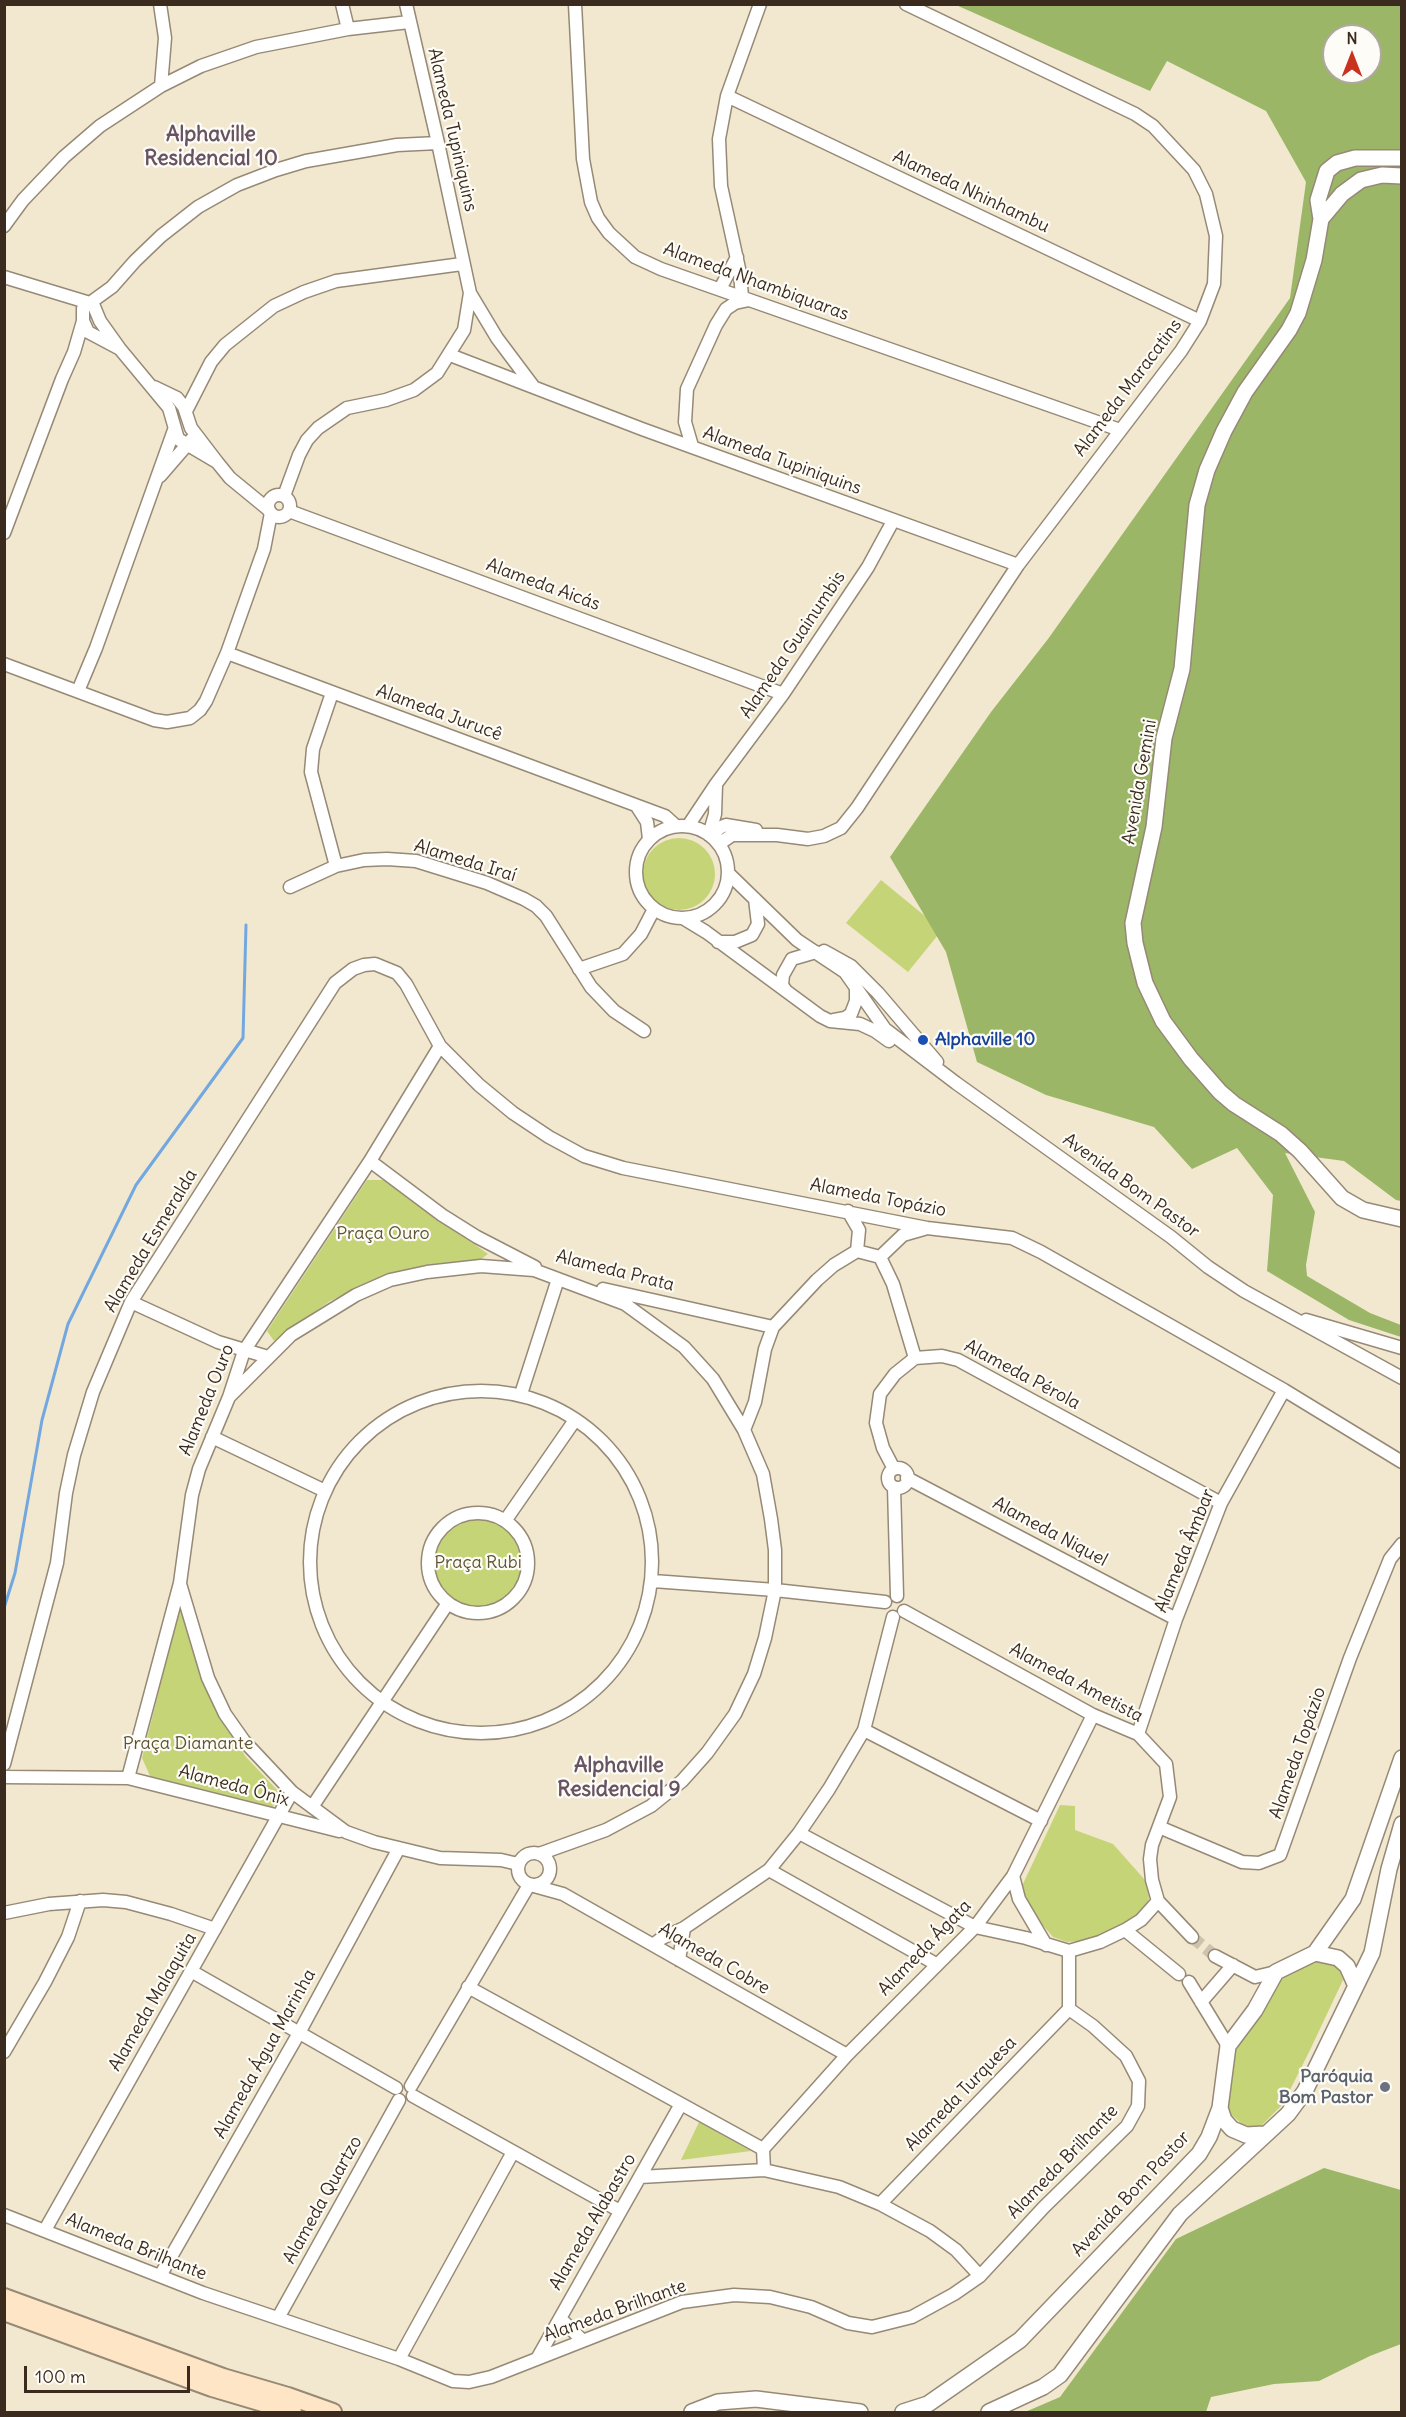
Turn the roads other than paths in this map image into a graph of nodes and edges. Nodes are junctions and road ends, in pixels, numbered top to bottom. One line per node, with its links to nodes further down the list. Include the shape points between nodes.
1 (160, 4): 9 (street, via 165,38)
2 (342, 4): 8 (street)
3 (406, 4): 7 (street, Alameda Tupiniquins)
4 (575, 4): 21 (street, Alameda Nhambiquaras, via 583,159 598,218 635,256)
5 (760, 4): 10 (street)
6 (906, 4): 26 (street, Alameda Maracatins, via 1135,114 1168,140 1202,185 1216,236 1214,284)
7 (409, 22): 8 (street); 11 (street, Alameda Tupiniquins)
8 (348, 29): 9 (street, via 232,54)
9 (161, 86): 15 (street, via 100,126 64,157)
10 (727, 96): 16 (street, via 719,159); 26 (street, Alameda Nhinhambu)
11 (438, 143): 17 (street, Alameda Tupiniquins); 20 (street, via 397,145 306,161 237,185 198,207 161,236)
12 (1401, 158): 14 (street, Avenida Gemini, via 1355,158 1337,163 1327,171 1320,187)
13 (1401, 176): 14 (street, via 1361,180 1342,194)
14 (1321, 219): 78 (street, Avenida Gemini, via 1298,313 1245,392 1202,484 1182,669 1164,738 1154,827 1133,930 1145,982 1163,1021 1220,1092 1281,1134 1342,1198 1363,1210)
15 (4, 226)
16 (737, 256): 21 (street); 23 (street)
17 (462, 264): 22 (street, Alameda Tupiniquins); 32 (street, via 336,281 294,296 274,306 225,345)
18 (4, 271): 19 (street)
19 (11, 279): 24 (street, via 60,294)
20 (112, 287): 24 (street); 25 (street)
21 (720, 289): 23 (street, Alameda Nhambiquaras)
22 (470, 293): 30 (street, via 464,330); 31 (street, Alameda Tupiniquins, via 497,338)
23 (746, 298): 36 (street, Alameda Nhambiquaras); 39 (street, via 730,306 716,325 687,389 685,422)
24 (85, 312): 25 (street, Alameda Aicás, via 95,307); 27 (street); 29 (street)
25 (100, 321): 27 (street); 28 (street, Alameda Aicás)
26 (1200, 321): 36 (street, Alameda Maracatins, via 1150,395)
27 (93, 337): 28 (street, Alameda Aicás); 29 (street)
28 (120, 349): 33 (street, Alameda Aicás, via 147,384)
29 (75, 352): 46 (street)
30 (450, 355): 31 (street, Alameda Tupiniquins); 43 (street, via 437,373 414,390 347,408 318,428 307,440)
31 (534, 387): 39 (street, Alameda Tupiniquins)
32 (196, 388): 33 (street); 34 (street)
33 (173, 403): 34 (street, Alameda Aicás); 35 (street, Alameda Aicás)
34 (186, 411): 37 (street, Alameda Aicás)
35 (174, 430): 38 (street, Alameda Aicás); 41 (street)
36 (1120, 430): 47 (street, Alameda Maracatins)
37 (195, 433): 38 (street); 40 (street, Alameda Aicás)
38 (186, 445): 40 (street, Alameda Aicás); 41 (street)
39 (692, 446): 45 (street, Alameda Tupiniquins)
40 (217, 462): 42 (street, Alameda Aicás)
41 (156, 482): 50 (street)
42 (241, 487): 43 (street); 44 (street, Alameda Aicás)
43 (279, 496): 44 (street, via 269,502); 44 (street, via 289,501)
44 (278, 513): 48 (street); 52 (street, Alameda Aicás)
45 (893, 521): 47 (street, Alameda Tupiniquins); 52 (street, Alameda Guainumbis, via 868,567)
46 (4, 533)
47 (1018, 565): 56 (street, Alameda Maracatins, via 841,828 808,839 777,835)
48 (227, 653): 50 (street, via 206,701 190,718 154,720); 51 (street, Alameda Jurucê)
49 (4, 664): 50 (street)
50 (78, 691)
51 (332, 693): 54 (street, Alameda Jurucê); 58 (street, via 313,749 310,772)
52 (783, 694): 53 (street, Alameda Guainumbis)
53 (716, 784): 55 (street, Alameda Guainumbis); 56 (street)
54 (638, 808): 55 (street, Alameda Jurucê); 57 (street, via 647,822)
55 (682, 826): 56 (street); 57 (street, via 661,831)
56 (714, 839): 59 (street, via 726,858)
57 (649, 840): 62 (street, via 639,856 636,875 639,888)
58 (336, 866): 60 (street, Alameda Iraí); 68 (street, Alameda Iraí, via 363,860 416,861 487,883 536,906)
59 (729, 873): 61 (street, Avenida Bom Pastor); 63 (street, via 726,887 714,904 697,916)
60 (290, 887)
61 (755, 899): 64 (street, Avenida Bom Pastor); 65 (street, via 758,924 752,935 735,942)
62 (654, 909): 63 (street); 68 (street, via 641,934 623,954)
63 (683, 918): 65 (street, Avenida Bom Pastor)
64 (797, 940): 66 (street, Avenida Bom Pastor); 74 (street, Avenida Bom Pastor, via 851,966)
65 (718, 942): 70 (street, Avenida Bom Pastor)
66 (816, 952): 69 (street, Avenida Bom Pastor, via 845,972); 70 (street, via 792,959 783,975)
67 (375, 964): 73 (street, Alameda Topázio, via 397,974 406,984); 85 (street, Alameda Esmeralda, via 353,969 335,982)
68 (579, 969): 72 (street, Alameda Iraí, via 614,1011)
69 (856, 986): 71 (street, via 851,1014); 74 (street, Avenida Bom Pastor, via 885,1029)
70 (786, 991): 71 (street, Avenida Bom Pastor)
71 (830, 1021): 74 (street, Avenida Bom Pastor, via 860,1024 875,1031 917,1062)
72 (644, 1031)
73 (441, 1046): 75 (street, Alameda Ouro); 76 (street, Alameda Topázio, via 513,1113 584,1156 623,1168)
74 (956, 1083): 86 (street, Avenida Bom Pastor, via 1208,1267)
75 (370, 1161): 83 (street, Alameda Prata, via 477,1238); 90 (street, Alameda Ouro)
76 (848, 1211): 77 (street, Alameda Topázio); 80 (street)
77 (872, 1217): 79 (street, Alameda Topázio); 80 (street)
78 (1401, 1219)
79 (904, 1229): 82 (street); 94 (street, Alameda Topázio, via 1012,1238)
80 (859, 1230): 81 (street)
81 (857, 1251): 82 (street); 88 (street, via 817,1280)
82 (880, 1257): 92 (street, via 893,1284)
83 (558, 1279): 84 (street, Alameda Prata); 87 (street, via 625,1304); 91 (street, via 534,1270 481,1266 390,1280 323,1313); 95 (street)
84 (655, 1300): 87 (street); 88 (street, Alameda Prata)
85 (131, 1302): 90 (street); 122 (street, Alameda Esmeralda, via 93,1392 74,1455 57,1563)
86 (1287, 1314): 89 (street, Avenida Bom Pastor); 93 (street, Avenida Bom Pastor)
87 (646, 1320): 98 (street, via 684,1347 714,1379)
88 (773, 1327): 98 (street)
89 (1401, 1348)
90 (244, 1351): 91 (street); 96 (street, Alameda Ouro)
91 (268, 1357): 96 (street)
92 (915, 1358): 101 (street, via 895,1374 880,1394 876,1423); 105 (street, Alameda Pérola, via 942,1356 958,1360)
93 (1401, 1378)
94 (1284, 1390): 100 (street, Alameda Topázio); 105 (street, Alameda Âmbar)
95 (520, 1394): 97 (street); 104 (street, via 484,1390 417,1402 362,1438)
96 (229, 1397): 99 (street, Alameda Ouro)
97 (575, 1420): 106 (street); 108 (street, via 601,1440 631,1478 649,1526)
98 (744, 1430): 110 (street, via 763,1474 775,1550)
99 (212, 1437): 104 (street); 109 (street, Alameda Ouro, via 192,1495)
100 (1401, 1462)
101 (894, 1469): 102 (street, via 903,1470); 103 (street, via 888,1476)
102 (908, 1478): 103 (street, via 903,1486); 116 (street, Alameda Niquel)
103 (894, 1487): 111 (street)
104 (324, 1490): 117 (street, via 310,1553 313,1590 335,1649)
105 (1221, 1503): 116 (street, Alameda Âmbar)
106 (505, 1521): 113 (street, via 494,1515 462,1515 437,1534 427,1563 437,1592); 113 (street, via 518,1533 528,1559 527,1573 514,1598 489,1611 475,1613)
107 (1401, 1544): 130 (street, Alameda Topázio, via 1390,1559 1350,1658 1280,1855 1259,1863 1242,1862)
108 (652, 1581): 110 (street); 117 (street, via 649,1606 615,1669 561,1714 500,1733 461,1733 421,1724)
109 (180, 1582): 124 (street, Alameda Ouro); 125 (street, via 204,1668 225,1714 244,1742)
110 (775, 1590): 112 (street); 133 (street, via 754,1674 735,1714 707,1754 651,1806)
111 (897, 1596): 112 (street); 114 (street, via 903,1600)
112 (885, 1602): 115 (street, via 885,1611)
113 (448, 1603): 117 (street)
114 (904, 1611): 115 (street); 118 (street, Alameda Ametista)
115 (893, 1617): 119 (street)
116 (1176, 1619): 120 (street, Alameda Âmbar)
117 (380, 1706): 126 (street)
118 (1093, 1715): 120 (street, Alameda Ametista); 128 (street, Alameda Ágata)
119 (864, 1730): 128 (street); 132 (street)
120 (1138, 1734): 130 (street, Alameda Ametista, via 1166,1764 1170,1797)
121 (1401, 1758): 153 (street, via 1353,1899)
122 (4, 1764)
123 (4, 1776): 124 (street, Alameda Ônix)
124 (128, 1778): 127 (street, Alameda Ônix)
125 (292, 1792): 126 (street); 127 (street, Alameda Malaquita)
126 (312, 1807): 131 (street)
127 (279, 1816): 131 (street, Alameda Ônix); 147 (street, Alameda Malaquita)
128 (1041, 1821): 139 (street, Alameda Ágata)
129 (1401, 1824): 160 (street, via 1372,1953)
130 (1159, 1827): 142 (street, Alameda Ametista, via 1150,1859)
131 (346, 1832): 134 (street, Alameda Ônix)
132 (799, 1833): 138 (street); 145 (street)
133 (574, 1842): 135 (street); 137 (street)
134 (399, 1848): 136 (street, Alameda Ônix, via 440,1858); 164 (street, Alameda Água Marinha)
135 (539, 1854): 136 (street); 137 (street)
136 (521, 1860): 140 (street, via 518,1874)
137 (549, 1869): 140 (street, via 543,1883); 141 (street, Alameda Cobre)
138 (769, 1870): 146 (street); 156 (street)
139 (1012, 1876): 145 (street, Alameda Ágata); 151 (street, via 1019,1899)
140 (531, 1885): 141 (street, Alameda Cobre); 161 (street)
141 (563, 1894): 150 (street, Alameda Cobre)
142 (1158, 1899): 148 (street, via 1141,1920); 149 (street)
143 (80, 1901): 144 (street); 147 (street, via 126,1902); 166 (street, via 63,1946)
144 (4, 1913)
145 (975, 1927): 151 (street); 156 (street, Alameda Ágata)
146 (684, 1928): 150 (street); 155 (street)
147 (215, 1929): 158 (street, Alameda Malaquita)
148 (1125, 1930): 152 (street); 162 (street, via 1184,1978)
149 (1192, 1937)
150 (652, 1945): 155 (street, Alameda Cobre)
151 (1046, 1945): 152 (street)
152 (1069, 1951): 163 (street)
153 (1315, 1953): 159 (street); 160 (street, via 1338,1958 1347,1966)
154 (1215, 1956): 157 (street)
155 (680, 1960): 167 (street, Alameda Cobre)
156 (936, 1964): 167 (street, Alameda Ágata)
157 (1233, 1965): 159 (street, via 1255,1977); 162 (street)
158 (191, 1971): 164 (street); 180 (street, Alameda Malaquita)
159 (1276, 1972): 165 (street, Avenida Bom Pastor, via 1255,2010)
160 (1356, 1986): 172 (street, via 1305,2091 1288,2114)
161 (468, 1987): 168 (street); 170 (street)
162 (1201, 2002): 165 (street)
163 (1069, 2009): 177 (street, Alameda Turquesa); 182 (street, Alameda Brilhante, via 1126,2056 1139,2081 1138,2106 1126,2126)
164 (299, 2033): 169 (street); 181 (street, Alameda Água Marinha)
165 (1228, 2046): 171 (street, Avenida Bom Pastor)
166 (4, 2052)
167 (847, 2055): 173 (street, Alameda Ágata)
168 (412, 2091): 169 (street, via 403,2083); 174 (street)
169 (398, 2094): 185 (street, Alameda Quartzo)
170 (681, 2104): 173 (street); 176 (street, Alameda Alabastro)
171 (1220, 2108): 172 (street, via 1232,2128 1246,2135); 194 (street, Avenida Bom Pastor, via 1199,2154 1020,2340 928,2404)
172 (1264, 2134): 195 (street, via 1180,2214 1060,2375)
173 (763, 2149): 175 (street)
174 (513, 2152): 178 (street); 188 (street)
175 (764, 2170): 176 (street); 177 (street, via 839,2187)
176 (640, 2178): 178 (street, Alameda Alabastro)
177 (880, 2204): 182 (street, via 930,2231 956,2250)
178 (620, 2211): 186 (street, Alameda Alabastro)
179 (4, 2215): 180 (street, Alameda Brilhante)
180 (45, 2230): 181 (street, Alameda Brilhante)
181 (160, 2276): 185 (street, Alameda Brilhante)
182 (980, 2276): 187 (street, Alameda Brilhante, via 912,2317 872,2327 770,2297 734,2295 682,2302)
183 (4, 2297): 191 (main road, via 223,2377)
184 (4, 2312): 190 (main road, via 212,2388)
185 (278, 2318): 188 (street, Alameda Brilhante)
186 (560, 2318): 187 (street); 189 (street, Alameda Alabastro)
187 (582, 2340): 189 (street, Alameda Brilhante)
188 (399, 2359): 189 (street, Alameda Brilhante, via 453,2381 469,2382)
189 (537, 2359)
190 (293, 2412)
191 (333, 2412)
192 (692, 2412): 193 (street, via 718,2402 756,2399)
193 (860, 2412)
194 (903, 2412)
195 (989, 2412)

